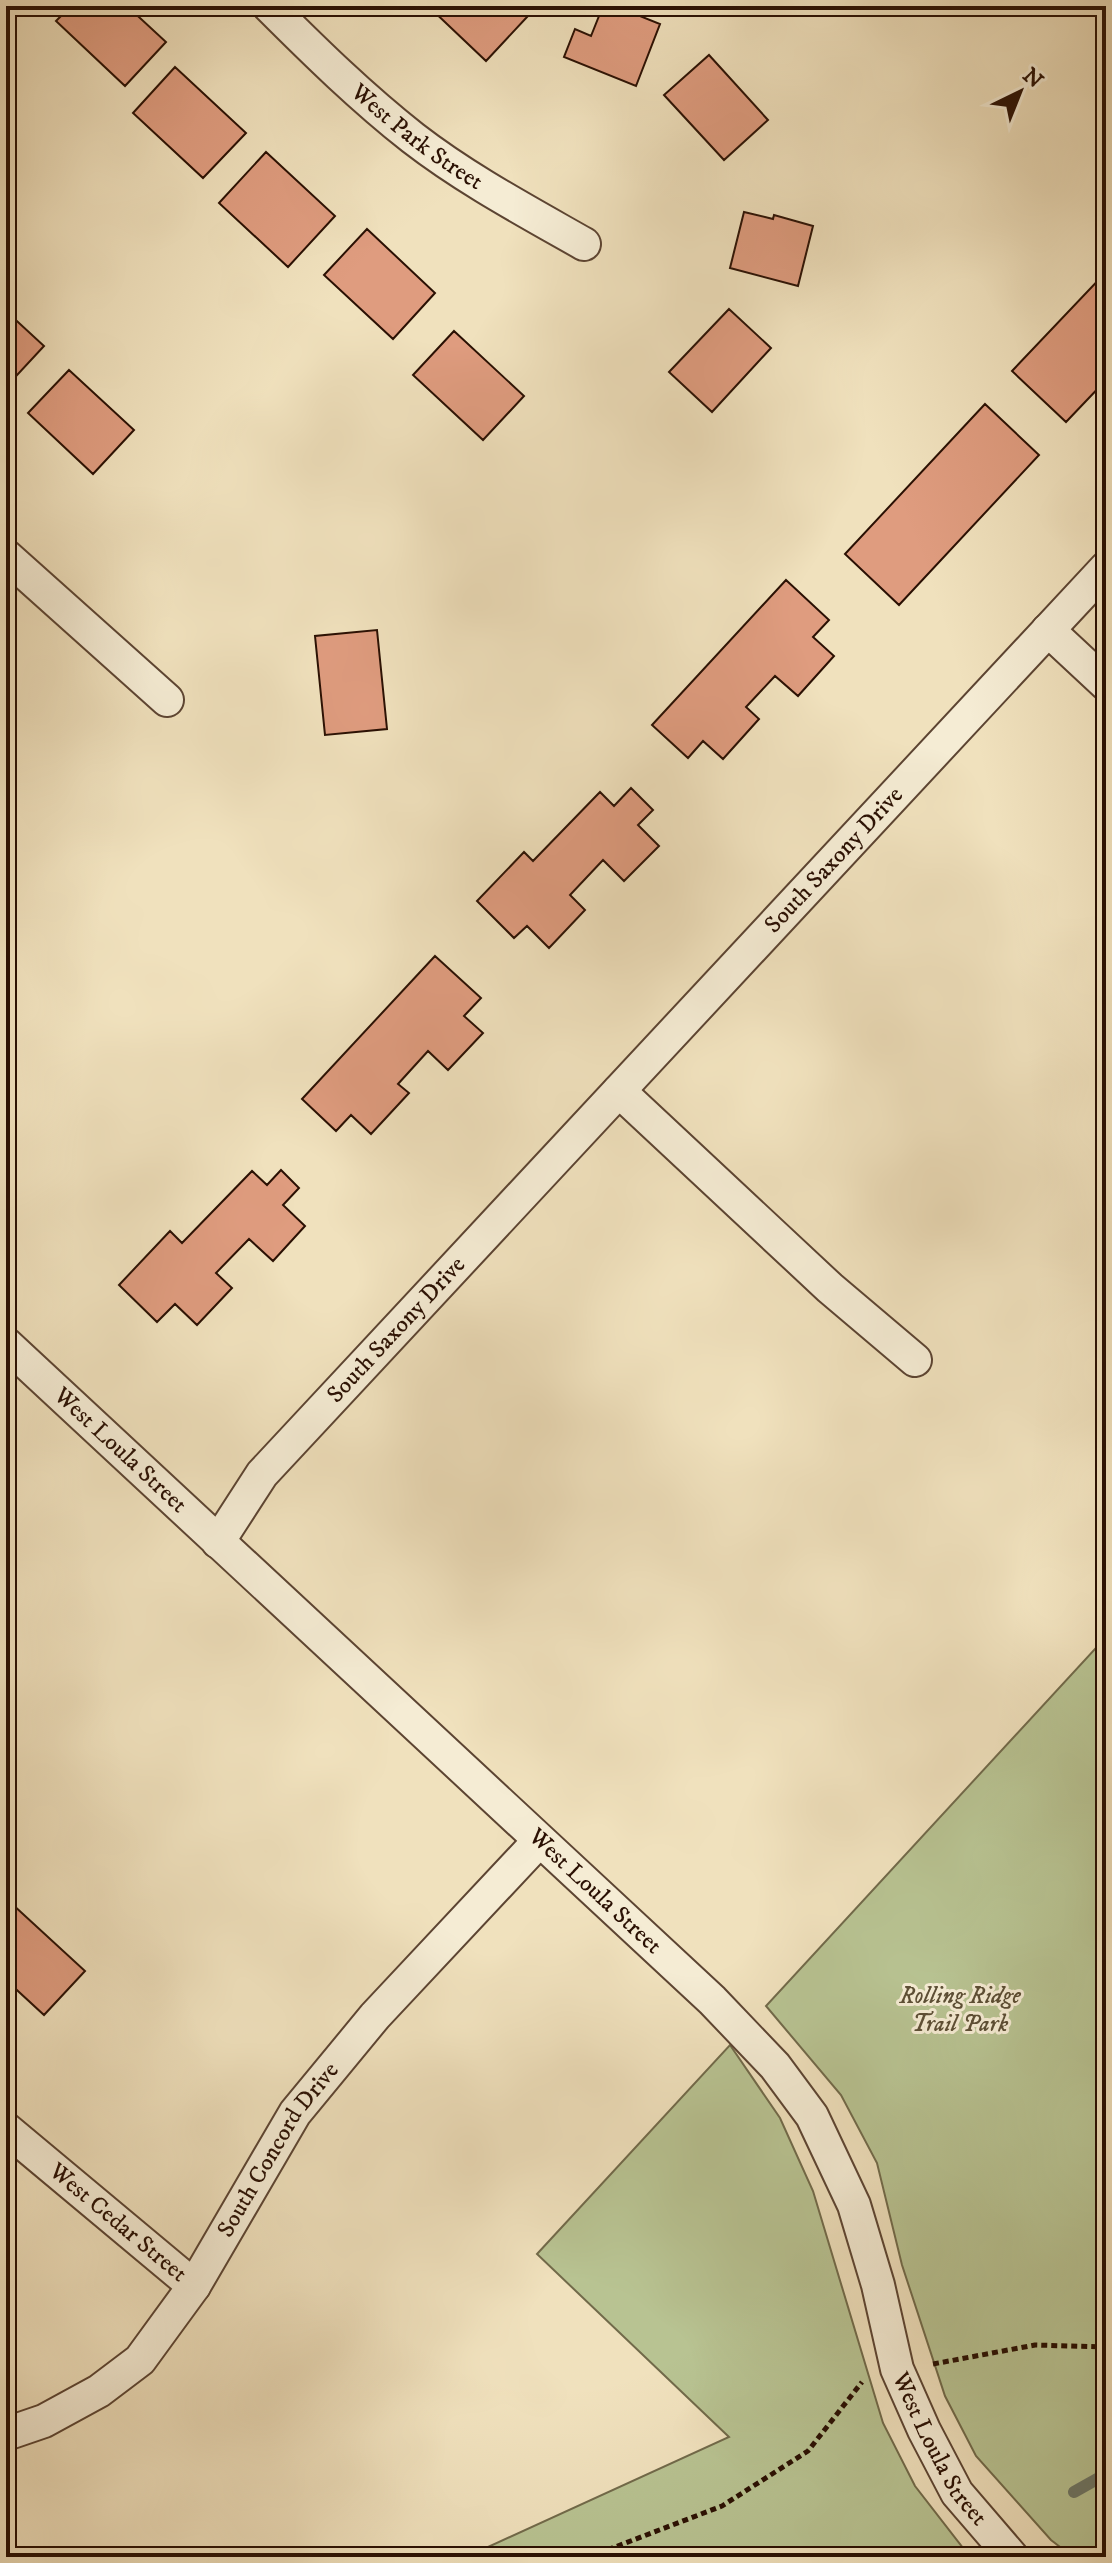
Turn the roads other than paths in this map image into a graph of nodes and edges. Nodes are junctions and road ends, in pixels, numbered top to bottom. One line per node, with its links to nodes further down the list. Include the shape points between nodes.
1 (269, 6): 2 (street, West Park Street, via 413,138)
2 (584, 244)
3 (6, 556): 7 (street)
4 (1106, 568): 5 (street, South Saxony Drive)
5 (1048, 630): 6 (street); 8 (street, South Saxony Drive)
6 (1106, 684)
7 (167, 700)
8 (619, 1091): 10 (street); 11 (street, South Saxony Drive, via 262,1474)
9 (6, 1344): 11 (street, West Loula Street)
10 (915, 1360)
11 (218, 1542): 12 (street, West Loula Street)
12 (539, 1841): 14 (street, South Concord Drive, via 375,2016 295,2113); 16 (street, West Loula Street, via 712,2000 775,2066 812,2116 854,2205 897,2369 924,2430 957,2493)
13 (6, 2129): 14 (street, West Cedar Street)
14 (194, 2286): 15 (street, South Concord Drive, via 140,2360 99,2391 44,2421)
15 (6, 2434)
16 (1012, 2557)

